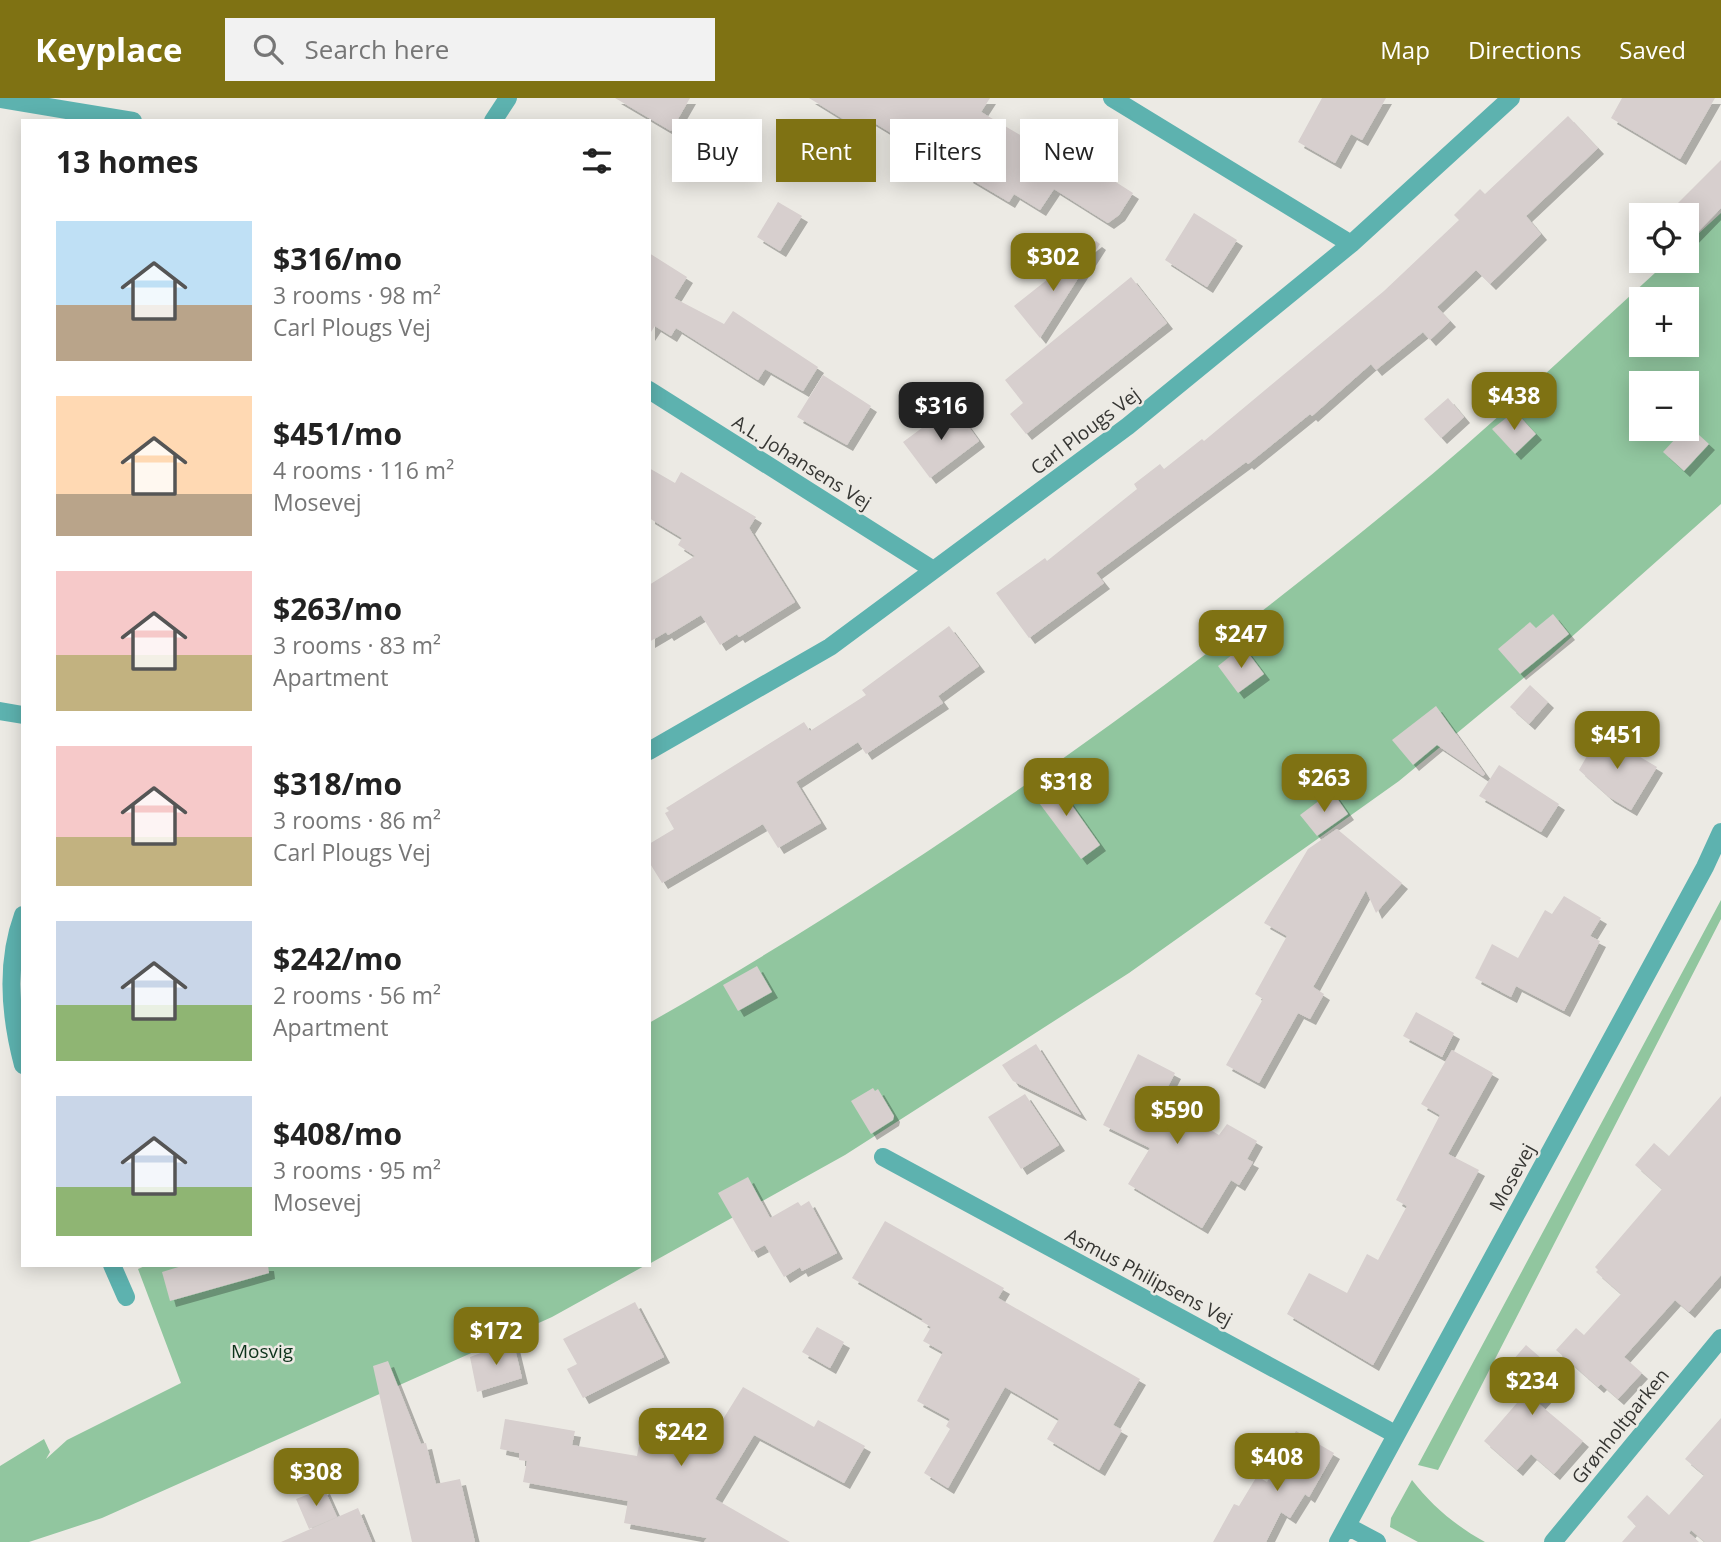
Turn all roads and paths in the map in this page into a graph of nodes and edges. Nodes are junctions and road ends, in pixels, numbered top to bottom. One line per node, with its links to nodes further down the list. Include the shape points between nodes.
1 (508, 98): 6 (street)
2 (1112, 98): 7 (street)
3 (1511, 98): 7 (street, Carl Plougs Vej)
4 (0, 99): 5 (street)
5 (121, 119)
6 (495, 119)
7 (1351, 244): 9 (street, Carl Plougs Vej, via 1128,426)
8 (651, 391): 9 (street, A.L. Johansens Vej)
9 (932, 569): 12 (street, Carl Plougs Vej, via 830,648)
10 (0, 711): 11 (street)
11 (21, 715)
12 (651, 750)
13 (1721, 832): 20 (street, Mosevej)
14 (21, 920): 15 (street, via 10,982)
15 (21, 1058)
16 (883, 1157): 20 (street, Asmus Philipsens Vej)
17 (113, 1267): 18 (street)
18 (126, 1297)
19 (1721, 1338): 23 (street, Grønholtparken)
20 (1395, 1434): 21 (street, Mosevej)
21 (1343, 1534): 22 (street)
22 (1377, 1542)
23 (1553, 1542)

